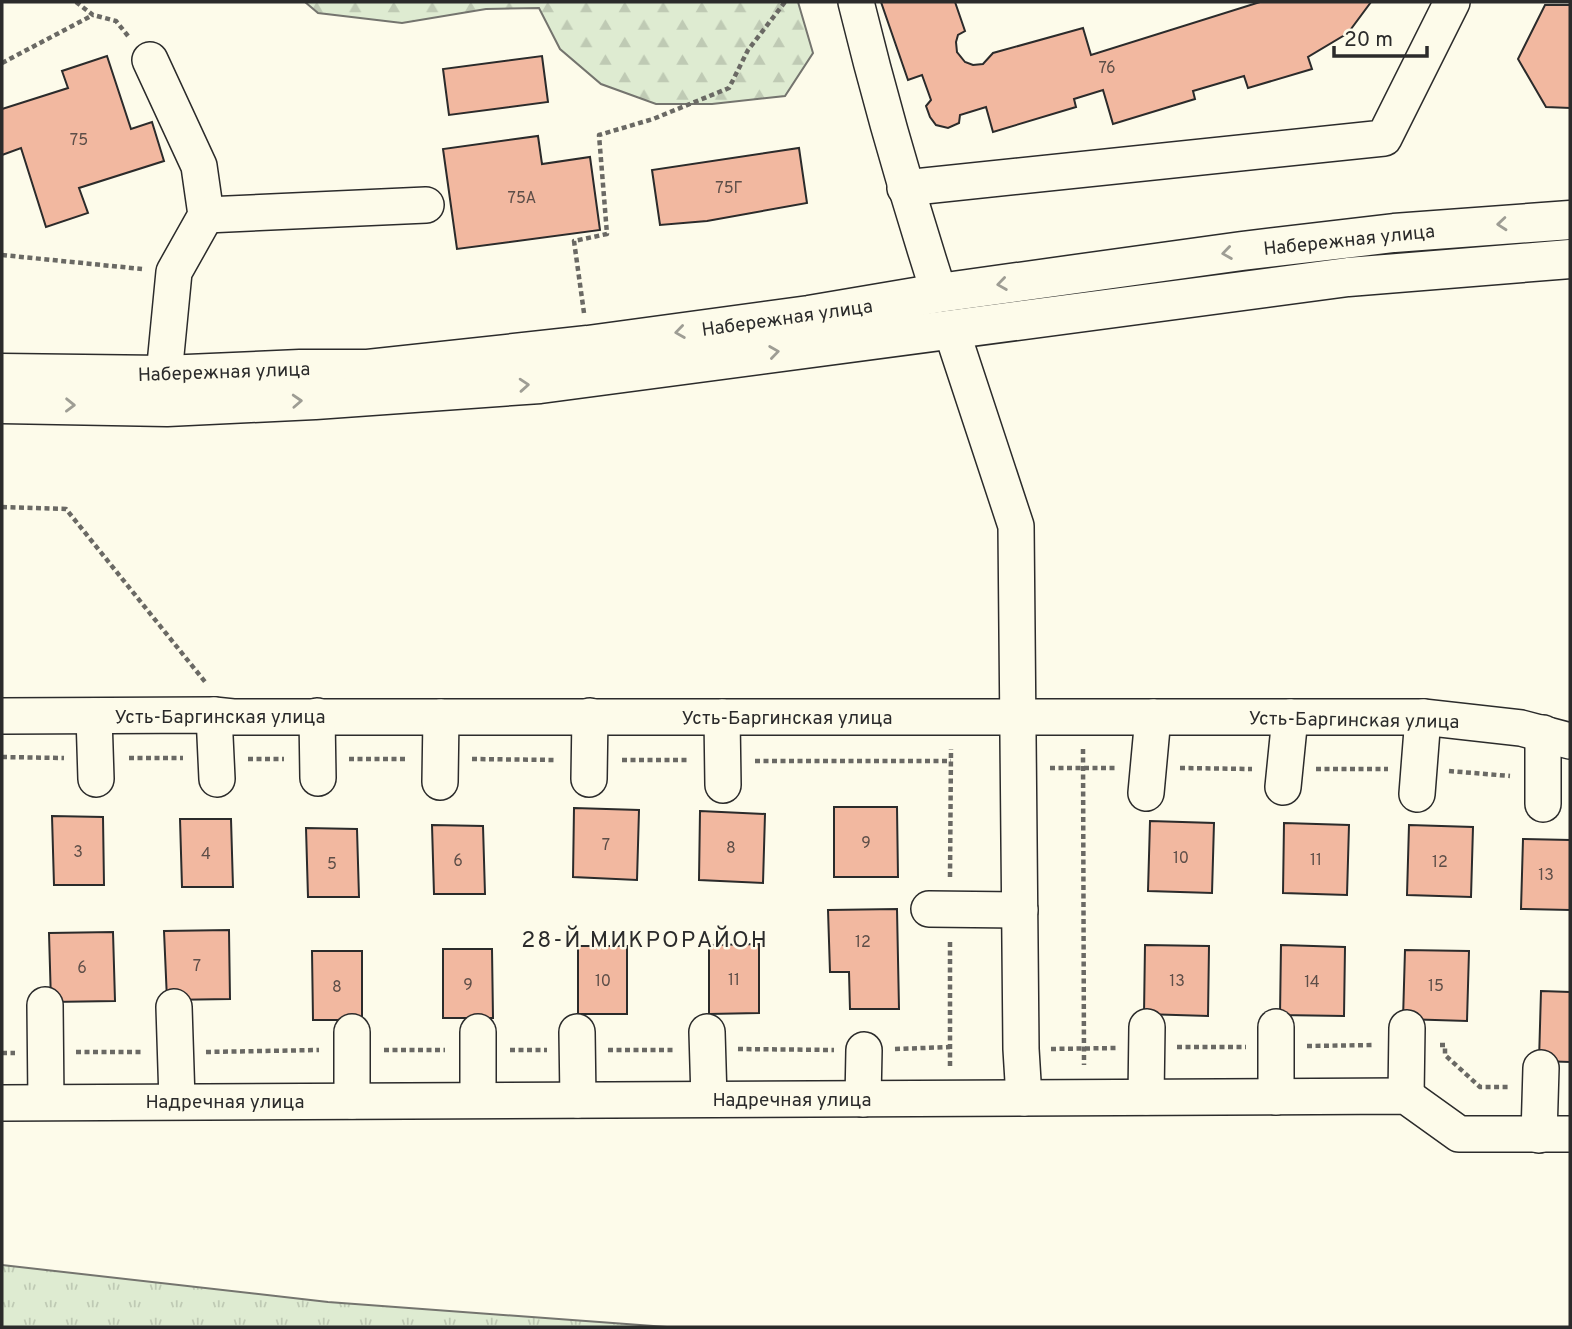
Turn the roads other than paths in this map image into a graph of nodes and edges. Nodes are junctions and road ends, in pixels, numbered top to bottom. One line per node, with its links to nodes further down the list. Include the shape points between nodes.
1 (856, 2): 4 (street)
2 (1452, 2): 4 (street, via 1384,138)
3 (150, 60): 6 (street, via 199,166)
4 (905, 188): 9 (street)
5 (426, 205): 6 (street)
6 (206, 215): 12 (street, via 174,272)
7 (1570, 220): 9 (main road, Набережная улица, one-way to 9, via 1325,241)
8 (1570, 259): 10 (main road, Набережная улица, via 1348,277)
9 (939, 293): 10 (main road); 12 (main road, Набережная улица, one-way to 12, via 588,345 368,369 300,369)
10 (951, 329): 12 (main road, Набережная улица, one-way to 10, via 315,400 540,384); 21 (street, via 1016,526)
11 (2, 373): 12 (main road, Набережная улица)
12 (165, 391): 13 (main road, Набережная улица, one-way to 12)
13 (2, 404)
14 (2, 716): 15 (street, Усть-Баргинская улица)
15 (94, 716): 16 (street, Усть-Баргинская улица); 26 (street)
16 (223, 716): 17 (street, Усть-Баргинская улица); 27 (street)
17 (317, 716): 19 (street, Усть-Баргинская улица); 28 (street)
18 (590, 716): 19 (street, Усть-Баргинская улица); 20 (street, Усть-Баргинская улица); 29 (street)
19 (441, 717): 30 (street)
20 (722, 717): 21 (street, Усть-Баргинская улица); 31 (street)
21 (1018, 717): 22 (street, Усть-Баргинская улица); 37 (street)
22 (1153, 717): 23 (street, Усть-Баргинская улица); 33 (street)
23 (1290, 717): 24 (street, Усть-Баргинская улица); 32 (street)
24 (1423, 717): 25 (street, Усть-Баргинская улица); 34 (street)
25 (1556, 737): 35 (street)
26 (96, 779)
27 (217, 779)
28 (318, 779)
29 (589, 779)
30 (440, 782)
31 (723, 785)
32 (1283, 788)
33 (1146, 793)
34 (1417, 794)
35 (1543, 804)
36 (929, 909): 37 (street)
37 (1020, 910): 52 (street)
38 (45, 1005): 59 (street)
39 (174, 1007): 55 (street)
40 (1147, 1027): 50 (street)
41 (1276, 1027): 51 (street)
42 (1408, 1027): 49 (street)
43 (352, 1032): 58 (street)
44 (478, 1032): 56 (street)
45 (577, 1032): 57 (street)
46 (707, 1032): 53 (street)
47 (864, 1050): 54 (street)
48 (1541, 1068): 61 (street)
49 (1406, 1096): 51 (street, Надречная улица); 61 (street, via 1459,1135)
50 (1146, 1097): 51 (street, Надречная улица); 52 (street, Надречная улица)
51 (1276, 1097)
52 (1024, 1098): 54 (street, Надречная улица)
53 (709, 1099): 54 (street, Надречная улица); 57 (street, Надречная улица)
54 (863, 1099)
55 (177, 1100): 58 (street, Надречная улица); 59 (street, Надречная улица)
56 (478, 1100): 57 (street, Надречная улица); 58 (street, Надречная улица)
57 (578, 1100)
58 (352, 1101)
59 (46, 1102): 60 (street, Надречная улица)
60 (2, 1103)
61 (1555, 1134)

